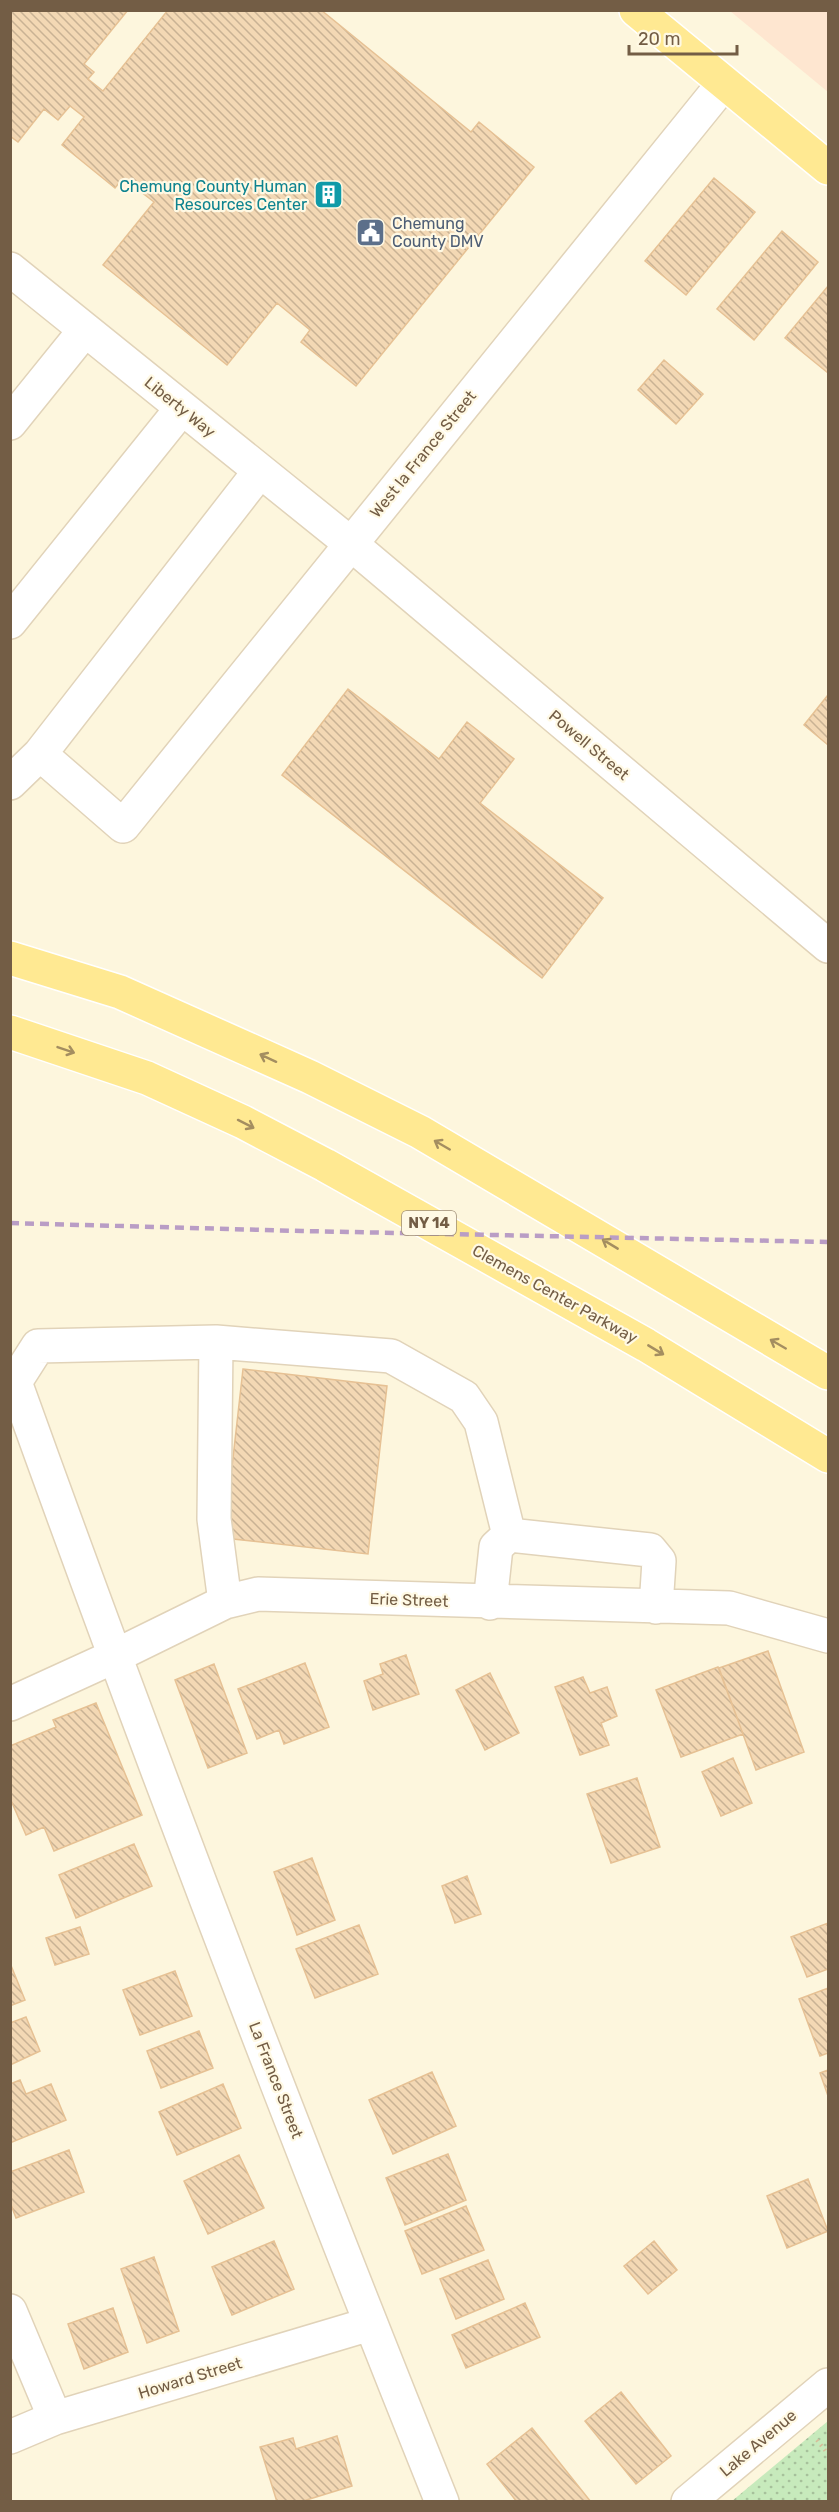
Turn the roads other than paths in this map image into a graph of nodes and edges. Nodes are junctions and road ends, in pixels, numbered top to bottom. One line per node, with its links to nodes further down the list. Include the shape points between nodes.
1 (636, 10): 2 (main road)
2 (724, 83): 3 (main road); 9 (street, West la France Street)
3 (828, 168)
4 (10, 268): 5 (street, Liberty Way)
5 (85, 330): 6 (street, Liberty Way); 7 (street)
6 (182, 408): 8 (street, Liberty Way); 10 (street)
7 (10, 423)
8 (260, 471): 9 (street, Liberty Way); 11 (street)
9 (351, 544): 11 (street, West la France Street, via 123,826); 13 (street, Powell Street)
10 (10, 622)
11 (40, 754): 12 (street)
12 (10, 783)
13 (828, 946)
14 (10, 958): 17 (main road, one-way to 14, via 420,1132 310,1077 120,992)
15 (10, 1032): 18 (main road, Clemens Center Parkway / NY 14, one-way to 18, via 147,1078 243,1122 646,1345)
16 (216, 1342): 19 (street, via 391,1356 464,1397 481,1422); 20 (street, via 214,1519); 24 (street, La France Street, via 38,1346 15,1383)
17 (828, 1373)
18 (828, 1456)
19 (509, 1535): 21 (street, via 496,1547); 22 (street, via 651,1550 659,1561)
20 (225, 1602): 21 (street, Erie Street, via 258,1594); 24 (street, Erie Street)
21 (490, 1603): 22 (street, Erie Street)
22 (656, 1607): 23 (street, Erie Street, via 729,1608)
23 (828, 1636)
24 (113, 1657): 25 (street, Erie Street); 27 (street, La France Street)
25 (10, 1704)
26 (10, 2311): 29 (street)
27 (370, 2324): 29 (street, Howard Street); 31 (street, La France Street)
28 (828, 2385): 32 (street, Lake Avenue)
29 (55, 2418): 30 (street, Howard Street)
30 (10, 2437)
31 (442, 2502)
32 (688, 2502)

